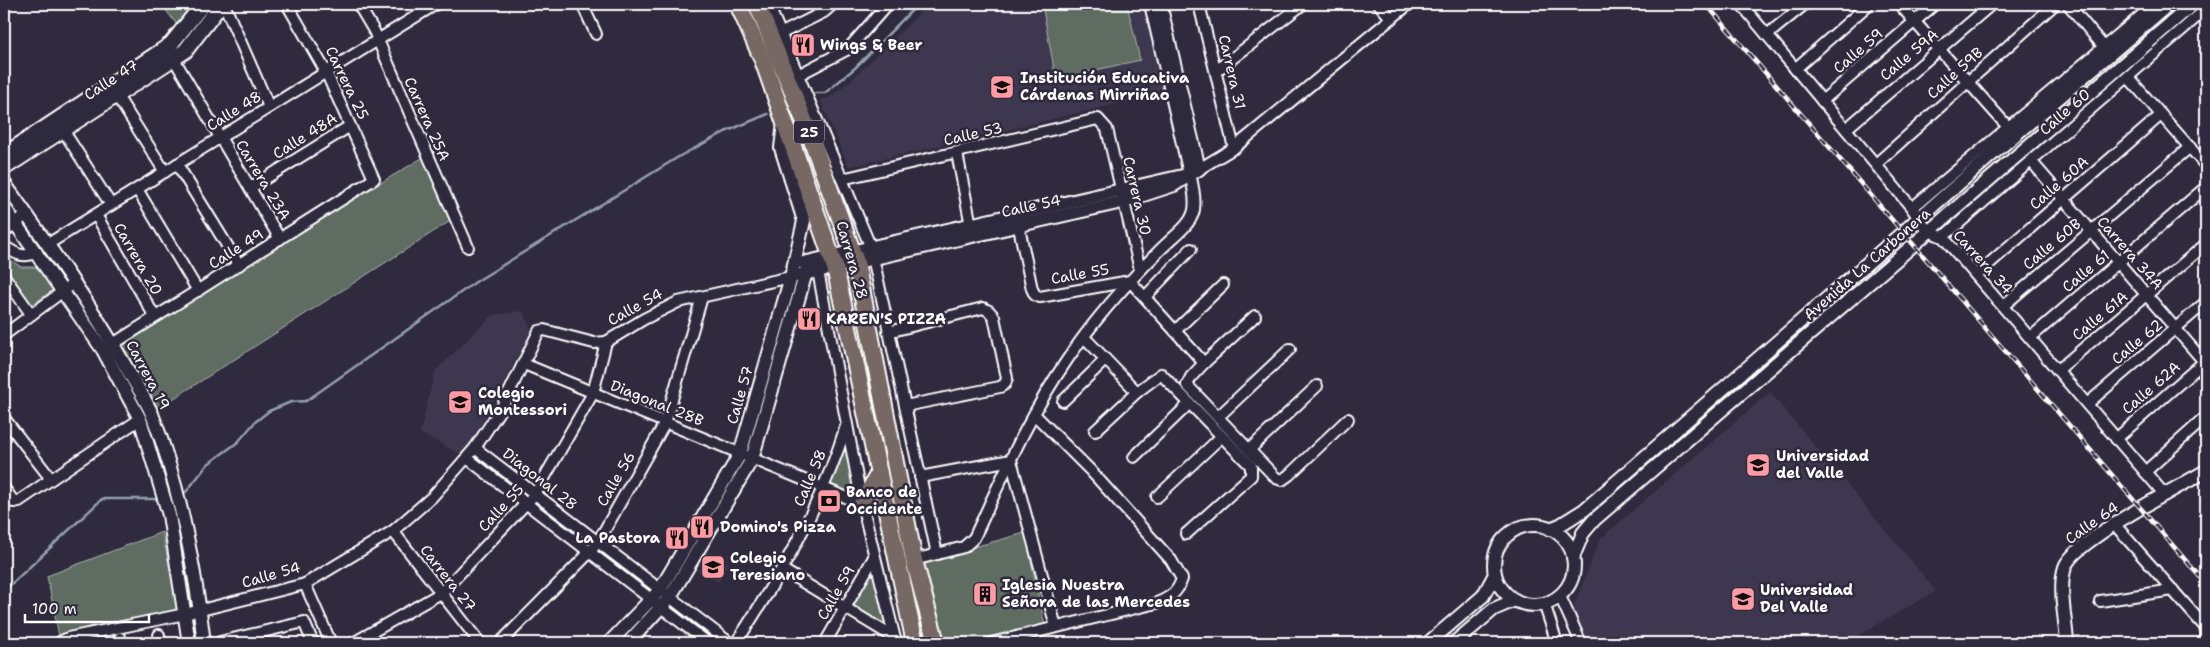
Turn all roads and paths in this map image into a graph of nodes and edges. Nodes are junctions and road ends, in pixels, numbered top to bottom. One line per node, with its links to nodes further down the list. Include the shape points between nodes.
1 (203, 4): 46 (main road, Calle 47, via 171,44)
2 (223, 4): 39 (main road, Calle 47, via 194,41); 48 (street)
3 (287, 4): 41 (street, Carrera 25)
4 (358, 4): 36 (street, Carrera 25A)
5 (436, 4): 36 (street, Calle 48)
6 (582, 4): 34 (street)
7 (738, 4): 50 (main road, Carrera 28 / 25, via 763,60)
8 (757, 4): 97 (main road, Carrera 28 / 25)
9 (768, 4): 33 (street, Carrera 28)
10 (833, 4): 29 (street)
11 (888, 4): 43 (street, via 848,49)
12 (1151, 4): 67 (street)
13 (1160, 4): 67 (street)
14 (1199, 4): 42 (street, Carrera 31)
15 (1303, 4): 42 (street)
16 (1379, 4): 31 (street)
17 (1409, 4): 31 (street, Calle 54)
18 (1741, 4): 35 (street, Carrera 34)
19 (1805, 4): 35 (street)
20 (1869, 4): 40 (street)
21 (1899, 4): 32 (street)
22 (1935, 4): 32 (street, Calle 59)
23 (1992, 4): 38 (street, Calle 59A)
24 (2055, 4): 45 (street, Calle 59B)
25 (2068, 4): 37 (street)
26 (2155, 4): 37 (street, Calle 60)
27 (2169, 4): 78 (street, Avenida La Carbonera)
28 (2193, 4): 86 (street, Avenida La Carbonera)
29 (822, 8): 33 (street)
30 (2206, 9): 44 (street, Calle 60)
31 (1391, 18): 58 (street, Calle 54)
32 (1915, 22): 38 (street); 47 (street, Calle 59)
33 (782, 33): 43 (street, Carrera 28)
34 (596, 34)
35 (1767, 35): 40 (street, Carrera 34)
36 (377, 40): 41 (street, Calle 48); 92 (street, Carrera 25A)
37 (2103, 46): 52 (street, Calle 60)
38 (1939, 49): 45 (street); 54 (street, Calle 59A)
39 (174, 59): 46 (main road, Calle 47); 56 (street, Carrera 23A)
40 (1796, 69): 47 (street, Carrera 34)
41 (326, 72): 48 (street, Calle 48); 51 (street, Carrera 25)
42 (1216, 72): 58 (street, Carrera 31)
43 (798, 74): 69 (street, Carrera 28)
44 (2128, 77): 49 (street); 61 (street, Calle 60)
45 (1968, 82): 52 (street); 63 (street, Calle 59B)
46 (108, 96): 55 (main road, Calle 47); 60 (main road, Calle 47); 66 (street)
47 (1822, 101): 54 (street, Carrera 34)
48 (269, 107): 56 (street, Calle 48)
49 (2162, 115): 57 (street); 75 (street, Calle 60A)
50 (784, 122): 99 (main road, Carrera 28 / 25); 104 (street, Calle 57, via 781,148 804,221)
51 (350, 126): 68 (street, Carrera 25); 72 (street, Calle 48A)
52 (2008, 127): 78 (street, Calle 60)
53 (1107, 129): 59 (street, Calle 53, via 1098,119); 74 (street, Carrera 30)
54 (1846, 129): 63 (street, Carrera 34)
55 (63, 130): 65 (main road, Calle 47); 76 (street, Carrera 20)
56 (220, 138): 62 (street, Calle 48); 72 (street, Carrera 23A)
57 (2190, 147): 64 (street); 83 (street, Calle 60B)
58 (1234, 148): 67 (street, Calle 54)
59 (957, 153): 69 (street, Calle 53); 84 (street)
60 (4, 155)
61 (2031, 161): 75 (street, Carrera 34A); 87 (street, Calle 60)
62 (177, 164): 66 (street, Calle 48); 101 (street)
63 (1876, 164): 78 (street, Carrera 34)
64 (2206, 166)
65 (4, 168)
66 (165, 172): 73 (street, Calle 48)
67 (1194, 172): 74 (street, Calle 54, via 1174,185); 103 (street, via 1196,209 1189,222)
68 (374, 179): 88 (street, Calle 49)
69 (842, 180): 96 (street, Carrera 28)
70 (4, 183): 79 (street, Carrera 19)
71 (2206, 187): 100 (street, Calle 61)
72 (250, 188): 88 (street, Carrera 23A)
73 (137, 189): 76 (street, Calle 48); 111 (street)
74 (1121, 196): 81 (street, Calle 54); 103 (street, Carrera 30)
75 (2064, 199): 83 (street, Carrera 34A); 105 (street, Calle 60A)
76 (112, 205): 80 (street, Calle 48)
77 (4, 208): 82 (street, Carrera 19)
78 (1916, 214): 86 (street, Carrera 34); 94 (street, Avenida La Carbonera)
79 (27, 215): 82 (street); 89 (street, Carrera 19)
80 (96, 215): 89 (street, Calle 48); 119 (street, Carrera 20)
81 (1018, 220): 84 (street, Calle 54); 107 (street, Calle 55, via 1035,295 1040,297)
82 (16, 224): 85 (street); 95 (street, Carrera 19)
83 (2091, 230): 100 (street, Carrera 34A); 116 (street, Calle 60B)
84 (972, 231): 96 (street, Calle 54)
85 (4, 232)
86 (1929, 232): 87 (street, Carrera 34); 98 (street, Avenida La Carbonera)
87 (1943, 237): 105 (street, Carrera 34)
88 (280, 239): 101 (street, Calle 49)
89 (48, 244): 108 (street, Carrera 19)
90 (2206, 244): 112 (street, Calle 61A)
91 (4, 246): 95 (street, via 21,256)
92 (468, 248)
93 (1191, 249): 114 (street)
94 (1886, 249): 98 (street); 174 (street, Avenida La Carbonera, via 1584,510)
95 (37, 252): 110 (street, Carrera 19)
96 (872, 253): 97 (street, Calle 54); 122 (street, Carrera 28)
97 (854, 257): 99 (street, Calle 54); 182 (main road, Carrera 28 / 25)
98 (1896, 261): 181 (street, Avenida La Carbonera, via 1594,520 1577,544)
99 (833, 262): 102 (street, Calle 54); 160 (main road, Carrera 28 / 25)
100 (2118, 262): 112 (street, Carrera 34A); 125 (street, Calle 61)
101 (239, 265): 111 (street, Calle 49)
102 (811, 269): 104 (street, Calle 54); 148 (street); 154 (street, Calle 57)
103 (1140, 270): 107 (street)
104 (792, 271): 113 (street, Calle 54); 154 (street, Calle 57)
105 (1976, 275): 116 (street, Carrera 34)
106 (5, 280): 117 (street)
107 (1130, 281): 114 (street); 124 (street)
108 (74, 283): 110 (street); 127 (street, Carrera 19)
109 (1223, 285): 121 (street)
110 (62, 291): 117 (street); 145 (street, Carrera 19, via 103,350)
111 (198, 291): 119 (street, Calle 49)
112 (2147, 295): 120 (street, Carrera 34A); 133 (street, Calle 61A)
113 (702, 297): 126 (street, Calle 54, via 678,302 644,318); 147 (street, Calle 56)
114 (1145, 297): 121 (street)
115 (2206, 302): 120 (street, Calle 62)
116 (2003, 306): 125 (street, Carrera 34)
117 (31, 314): 123 (street)
118 (1255, 316): 132 (street)
119 (155, 318): 127 (street, Calle 49)
120 (2176, 328): 130 (street, Carrera 34A); 139 (street, Calle 62)
121 (1175, 331): 132 (street)
122 (888, 332): 140 (street, Carrera 28); 140 (street, via 983,308 990,311 996,326 1007,378 1005,384)
123 (4, 335)
124 (1084, 338): 129 (street); 141 (street, via 1066,361)
125 (2030, 338): 133 (street, Carrera 34)
126 (606, 342): 131 (street, Calle 54, via 594,343 539,331); 136 (street, Calle 55)
127 (113, 344): 163 (street, Carrera 19, via 151,413)
128 (1290, 349): 142 (street)
129 (1104, 361): 135 (street); 137 (street)
130 (2206, 362): 151 (street, Calle 62A)
131 (524, 364): 136 (street, Diagonal 28B); 152 (street, Calle 54)
132 (1204, 364): 142 (street, via 1191,376 1187,385)
133 (2058, 370): 139 (street, Carrera 34)
134 (1318, 386): 153 (street)
135 (1137, 392): 138 (street, via 1161,374); 149 (street)
136 (593, 393): 147 (street, Diagonal 28B); 166 (street, Calle 55)
137 (1063, 401)
138 (1189, 404): 150 (street); 155 (street)
139 (2087, 404): 151 (street, Carrera 34)
140 (905, 406): 161 (street, Carrera 28)
141 (1035, 415): 157 (street); 196 (street, via 1171,560 1182,579 1178,591 1163,600)
142 (1218, 417): 153 (street)
143 (4, 418): 162 (street)
144 (2206, 418): 159 (street)
145 (140, 419): 162 (street); 163 (street, Carrera 19)
146 (1348, 419): 153 (street, via 1282,480 1276,478)
147 (665, 423): 154 (street, Diagonal 28B); 177 (street, Calle 56)
148 (846, 425): 165 (street, Calle 58); 171 (street)
149 (1095, 431)
150 (1221, 437): 168 (street); 176 (street, via 1251,466 1251,476)
151 (2116, 439): 159 (street, Carrera 34)
152 (476, 448): 156 (street, Calle 54); 166 (street, Diagonal 28)
153 (1249, 450)
154 (746, 456): 165 (street, Diagonal 28B); 189 (street, Calle 57)
155 (1134, 457)
156 (467, 458): 170 (street, Diagonal 28); 175 (street, Calle 54, via 432,497)
157 (1011, 460): 161 (street); 179 (street, via 970,543); 196 (street)
158 (2206, 471): 167 (street, Calle 64)
159 (2145, 472): 167 (street, Carrera 34)
160 (879, 473): 171 (main road); 214 (main road, Carrera 28 / 25)
161 (920, 478): 179 (street, Carrera 28)
162 (51, 479): 169 (street)
163 (166, 481): 172 (street, Carrera 19)
164 (4, 488): 169 (street)
165 (824, 488): 171 (street, Diagonal 28B); 183 (street, Calle 58)
166 (536, 494): 170 (street, Calle 55); 177 (street, Diagonal 28)
167 (2165, 495): 173 (street, Calle 64)
168 (1157, 497)
169 (9, 500)
170 (527, 504): 178 (street, Diagonal 28); 187 (street, Calle 55)
171 (862, 504): 180 (street)
172 (175, 514): 194 (street, Carrera 19); 195 (street, Carrera 19)
173 (2115, 525): 186 (street); 221 (street, Calle 64, via 2074,552 2065,566)
174 (1550, 528): 181 (street, via 1565,540); 184 (street, via 1528,526 1508,535 1496,553)
175 (393, 531): 185 (street, Calle 54); 187 (street, Carrera 27)
176 (1186, 534)
177 (598, 542): 178 (street, Calle 56); 189 (street, Diagonal 28)
178 (590, 552): 189 (street, Diagonal 28); 207 (street, Calle 56)
179 (937, 554): 182 (street)
180 (874, 557): 193 (street, Calle 59); 198 (street)
181 (1573, 557): 188 (street, via 1570,582)
182 (914, 560): 215 (main road, Carrera 28 / 25)
183 (784, 570): 193 (street); 212 (street, Calle 58)
184 (1495, 574): 190 (street, via 1500,587); 217 (street, via 1483,596)
185 (305, 584): 194 (street, Calle 54); 204 (street)
186 (2172, 590): 191 (street); 197 (street)
187 (441, 593): 205 (street, Calle 55); 206 (street, Carrera 27)
188 (1560, 596): 192 (street); 220 (street)
189 (661, 599): 208 (street, Calle 57); 209 (street, Calle 57); 210 (street, Diagonal 28); 211 (street, Diagonal 28)
190 (1515, 600): 192 (street); 218 (street, via 1494,609)
191 (2100, 601)
192 (1544, 604): 219 (street)
193 (845, 608): 198 (street); 213 (street, Calle 59)
194 (200, 610): 195 (street, Calle 54); 202 (street)
195 (185, 614): 200 (street, Calle 54, via 68,638); 201 (street)
196 (1056, 627): 216 (street)
197 (2206, 628)
198 (896, 641)
199 (220, 642): 203 (street, via 304,622)
200 (58, 643)
201 (189, 643)
202 (204, 643)
203 (313, 643)
204 (331, 643)
205 (354, 643)
206 (480, 643)
207 (500, 643)
208 (609, 643)
209 (628, 643)
210 (708, 643)
211 (730, 643)
212 (736, 643)
213 (825, 643)
214 (915, 643)
215 (936, 643)
216 (991, 643)
217 (1428, 643)
218 (1454, 643)
219 (1557, 643)
220 (1581, 643)
221 (2067, 643)

